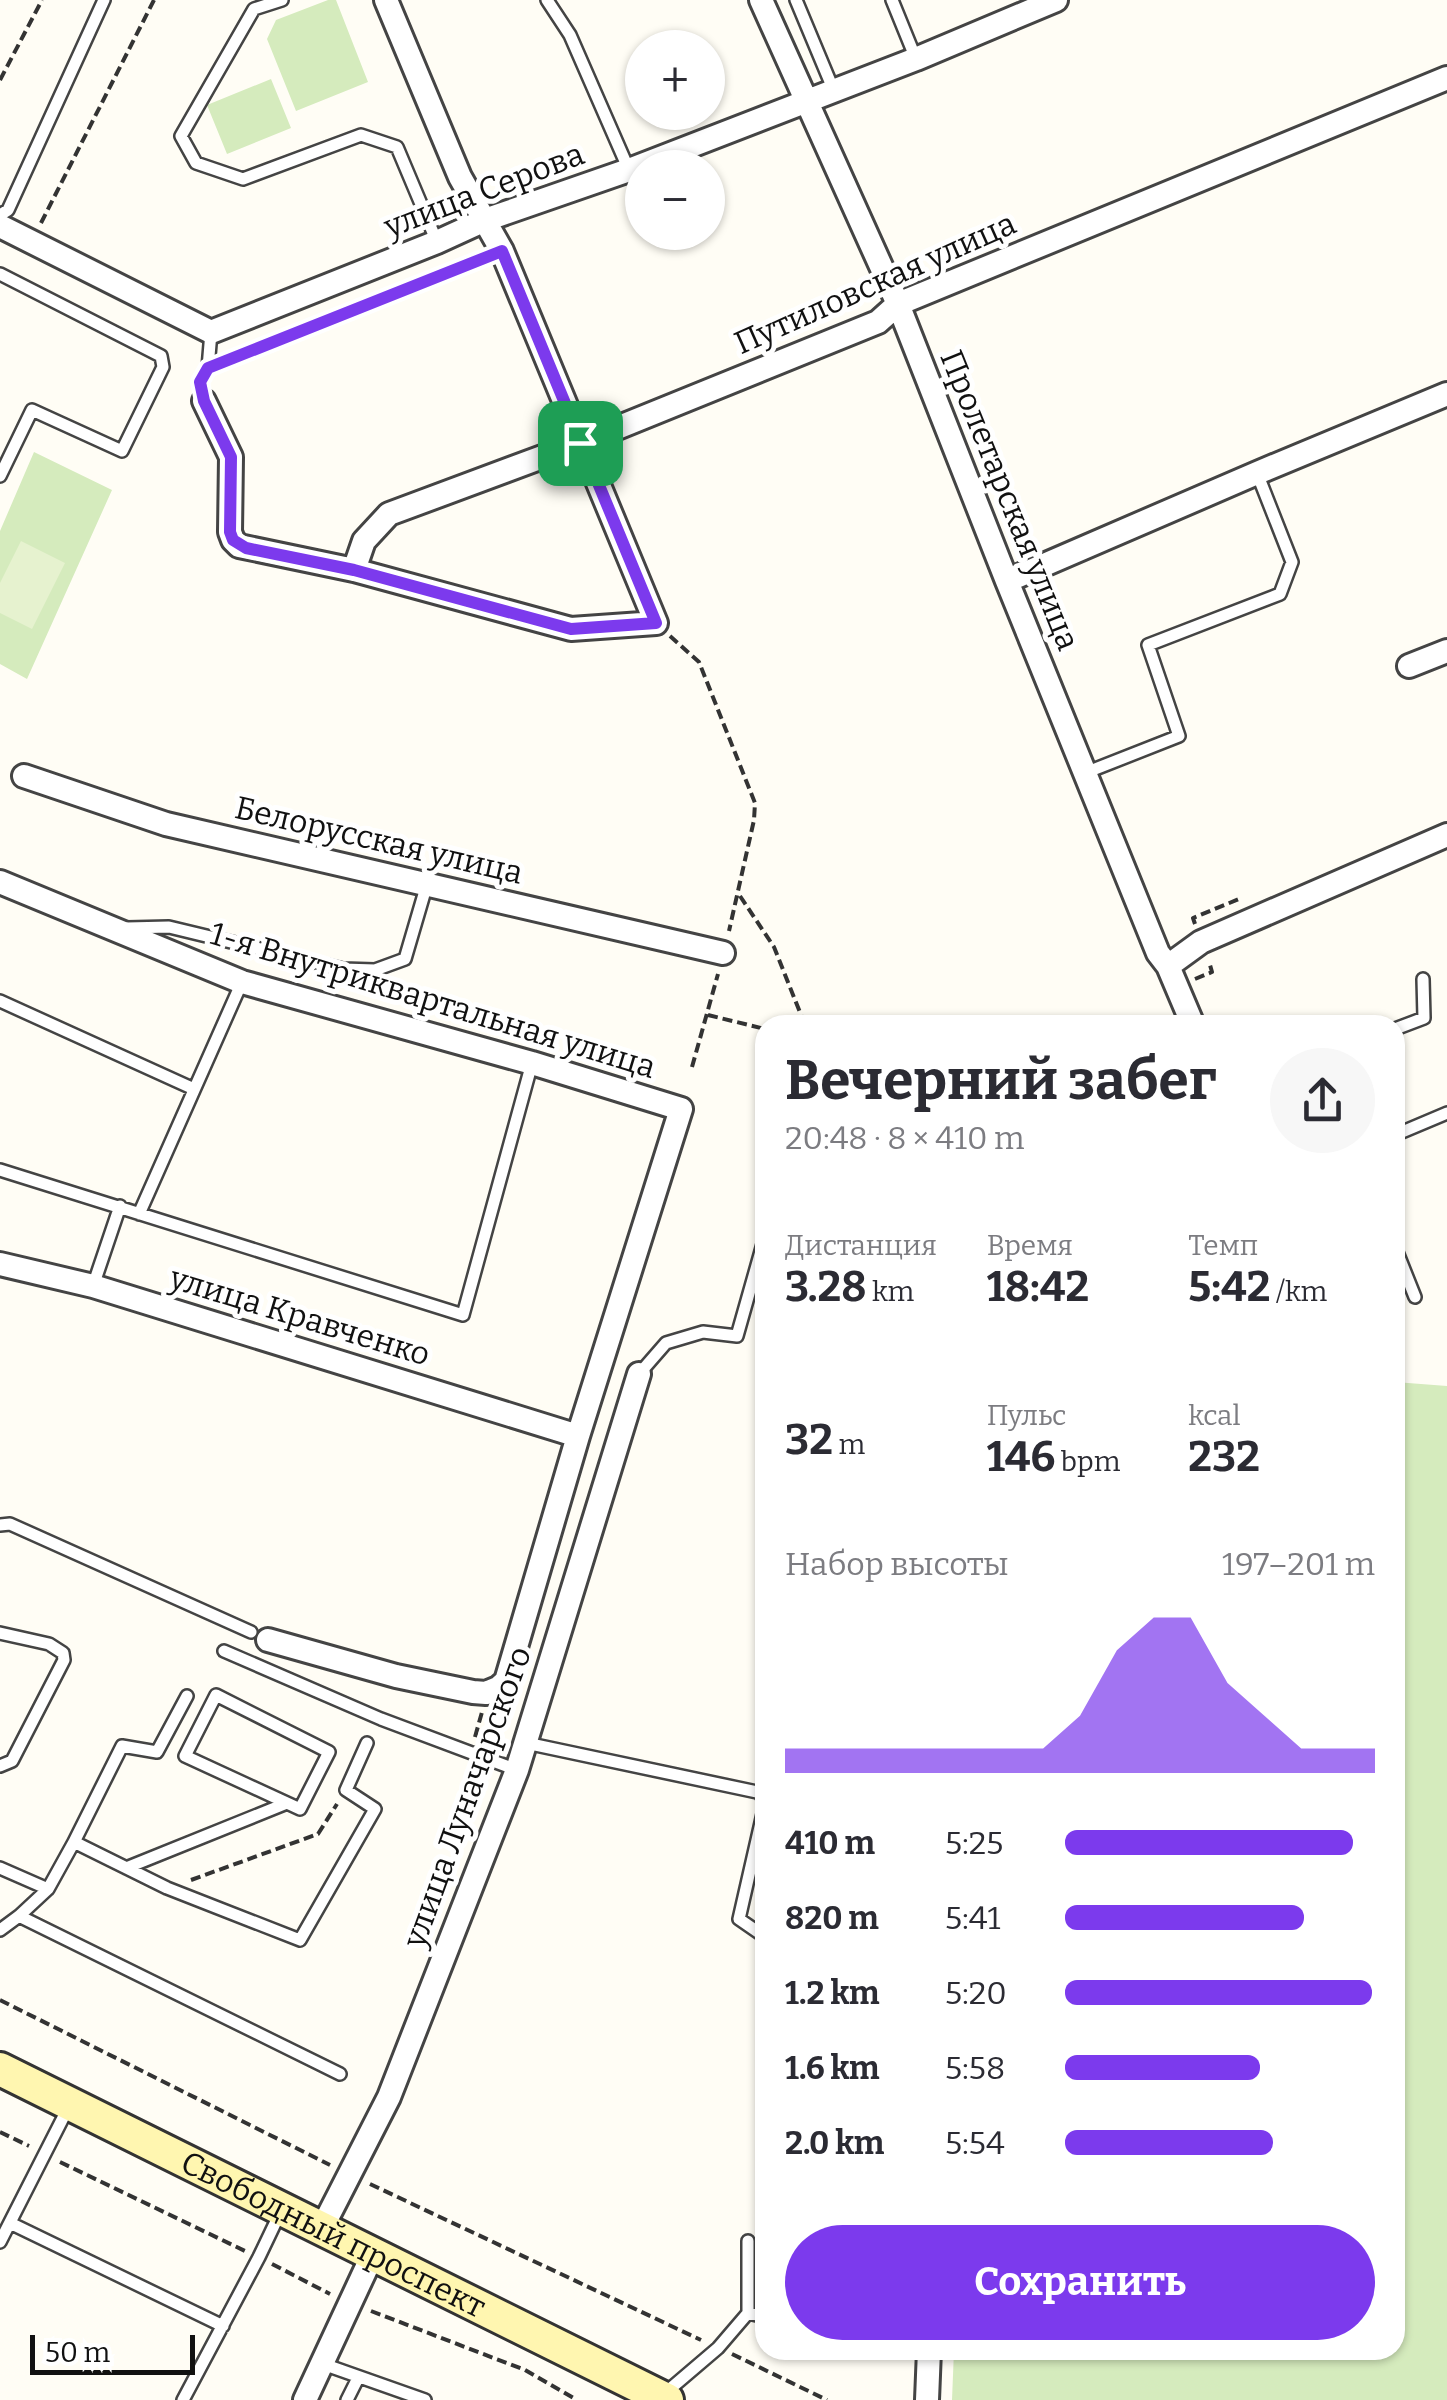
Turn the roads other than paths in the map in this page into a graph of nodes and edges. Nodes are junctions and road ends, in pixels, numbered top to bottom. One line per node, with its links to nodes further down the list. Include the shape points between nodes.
1 (104, 0): 16 (lane, via 8,210)
2 (282, 0): 19 (lane, via 254,9 181,136 196,162 243,179 361,135 397,147)
3 (386, 0): 17 (street)
4 (547, 0): 14 (lane, via 570,35)
5 (761, 0): 12 (street, Пролетарская улица)
6 (796, 0): 11 (lane)
7 (892, 0): 9 (lane)
8 (1056, 0): 9 (street, улица Серова)
9 (916, 59): 11 (street, улица Серова)
10 (1447, 78): 22 (street, Путиловская улица)
11 (834, 92): 12 (street, улица Серова)
12 (807, 101): 13 (street, улица Серова); 22 (street, Пролетарская улица)
13 (681, 150)
14 (625, 161)
15 (625, 171): 17 (street, улица Серова)
16 (0, 215)
17 (485, 220): 19 (street, улица Серова); 20 (street)
18 (0, 226): 23 (street)
19 (437, 242): 23 (street, улица Серова)
20 (502, 251): 24 (lane); 27 (street)
21 (0, 274): 29 (lane, via 161,356 162,367 122,451 32,410)
22 (898, 304): 27 (street, Путиловская улица, via 878,322); 31 (street, Пролетарская улица)
23 (211, 332): 24 (lane)
24 (208, 368): 26 (lane, via 200,382)
25 (1447, 394): 28 (street)
26 (204, 401): 30 (street, via 231,457 233,540)
27 (580, 443): 30 (street, Путиловская улица, via 389,514 364,541); 30 (street, via 656,623 571,629)
28 (1257, 473): 31 (street); 34 (lane, via 1292,562 1280,594 1148,644 1179,736)
29 (0, 476)
30 (354, 570)
31 (1007, 582): 34 (street, Пролетарская улица)
32 (1447, 650): 33 (street)
33 (1409, 666)
34 (1085, 773): 41 (street, Пролетарская улица)
35 (24, 776): 38 (street, Белорусская улица, via 166,824)
36 (1447, 835): 41 (street, via 1200,942)
37 (0, 882): 39 (street, 1-я Внутриквартальная улица)
38 (427, 884): 39 (lane, via 405,959 375,970 344,969 169,927); 40 (street, Белорусская улица)
39 (113, 928): 43 (street, 1-я Внутриквартальная улица)
40 (723, 954)
41 (1168, 966): 45 (street, Пролетарская улица)
42 (1423, 979): 46 (lane, via 1424,1018)
43 (242, 982): 47 (street, 1-я Внутриквартальная улица); 48 (lane)
44 (0, 1001): 48 (lane)
45 (1189, 1015)
46 (1405, 1025)
47 (532, 1063): 49 (street, 1-я Внутриквартальная улица); 54 (lane, via 463,1315)
48 (194, 1089): 54 (lane)
49 (681, 1109): 61 (street, улица Луначарского)
50 (1447, 1113): 51 (lane)
51 (1405, 1132)
52 (0, 1170): 53 (lane)
53 (120, 1206): 54 (lane); 58 (lane)
54 (139, 1214)
55 (0, 1264): 58 (street, улица Кравченко)
56 (755, 1272): 60 (lane, via 737,1336 703,1332 666,1343)
57 (1405, 1272): 59 (lane)
58 (93, 1286): 61 (street, улица Кравченко)
59 (1415, 1298)
60 (640, 1374): 68 (street, улица Луначарского)
61 (578, 1436): 64 (street, улица Луначарского, via 496,1687 396,1676)
62 (0, 1525): 64 (lane)
63 (0, 1632): 69 (lane, via 50,1644 64,1660 12,1761)
64 (259, 1636)
65 (224, 1651): 70 (lane)
66 (186, 1696): 73 (lane, via 158,1752 122,1746)
67 (367, 1743): 76 (lane, via 346,1790 375,1808 300,1940)
68 (526, 1743): 70 (street, улица Луначарского); 71 (lane)
69 (0, 1766)
70 (517, 1770): 86 (street, улица Луначарского, via 389,2097)
71 (755, 1792)
72 (287, 1803): 72 (lane, via 300,1809 329,1752 216,1695 185,1756); 76 (lane)
73 (74, 1842): 76 (lane); 77 (lane)
74 (755, 1849): 80 (lane, via 739,1919)
75 (0, 1868): 77 (lane)
76 (126, 1868)
77 (48, 1890): 78 (lane)
78 (19, 1916): 79 (lane); 82 (lane)
79 (0, 1930)
80 (755, 1930)
81 (0, 2070): 83 (main road, Свободный проспект)
82 (340, 2074)
83 (70, 2104): 84 (main road, Свободный проспект); 85 (lane)
84 (282, 2208): 86 (main road, Свободный проспект); 92 (lane)
85 (10, 2222): 88 (lane); 92 (lane)
86 (322, 2228): 89 (main road, Свободный проспект)
87 (748, 2241): 90 (lane)
88 (0, 2242)
89 (373, 2254): 94 (street); 96 (main road, Свободный проспект)
90 (748, 2313): 91 (lane); 96 (lane, via 718,2348)
91 (755, 2315)
92 (223, 2326): 97 (lane)
93 (928, 2360): 101 (street)
94 (323, 2364): 95 (lane); 98 (street)
95 (358, 2378): 99 (lane); 100 (lane)
96 (652, 2396)
97 (183, 2400)
98 (305, 2400)
99 (347, 2400)
100 (424, 2400)
101 (927, 2400)

